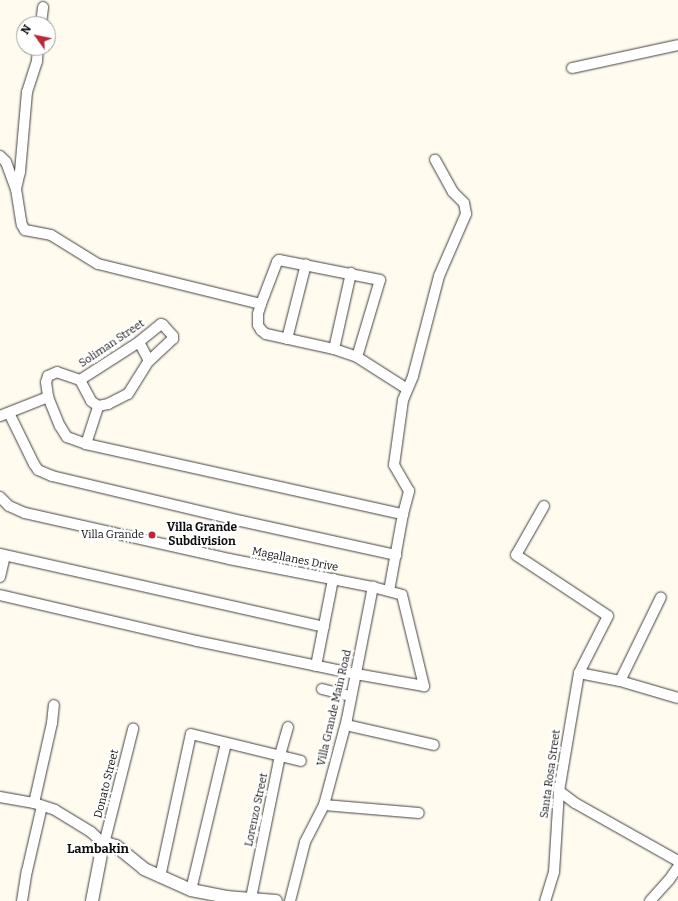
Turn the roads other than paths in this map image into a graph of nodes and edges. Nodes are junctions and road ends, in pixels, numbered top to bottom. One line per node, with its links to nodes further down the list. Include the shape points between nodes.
1 (43, 7): 2 (street)
2 (42, 16)
3 (678, 45): 5 (street)
4 (37, 56): 8 (street, via 27,92 20,172)
5 (572, 68)
6 (0, 156): 8 (street, via 6,162)
7 (435, 160): 18 (street, via 453,192 464,203 466,214 439,276)
8 (16, 189): 11 (street, via 24,230 51,235 98,264)
9 (306, 264): 10 (street); 11 (street, via 279,260); 12 (street)
10 (351, 273): 14 (street); 15 (street, via 380,280)
11 (261, 304): 12 (street, via 258,314 261,330 266,334)
12 (287, 339): 14 (street)
13 (139, 342): 16 (street); 16 (street, Soliman Street, via 161,324 173,336 173,340); 17 (street, Soliman Street)
14 (334, 350): 15 (street)
15 (356, 357): 18 (street)
16 (149, 361): 20 (street, via 128,394)
17 (80, 380): 19 (street, Soliman Street, via 57,372 52,373 46,382); 20 (street, via 91,400)
18 (408, 389): 25 (street, via 403,400 394,465 409,491)
19 (48, 397): 21 (street); 22 (street, via 67,437)
20 (98, 406): 22 (street)
21 (4, 414): 27 (street, via 38,470 52,476)
22 (86, 444): 25 (street)
23 (0, 497): 29 (street, Magallanes Drive, via 9,506 25,513)
24 (544, 506): 36 (street, Santa Rosa Street, via 516,555 608,616)
25 (403, 514): 27 (street)
26 (2, 555): 28 (street); 34 (street)
27 (396, 555): 31 (street)
28 (0, 577)
29 (333, 580): 30 (street, Magallanes Drive); 34 (street)
30 (373, 587): 31 (street, Magallanes Drive); 37 (street, Villa Grande Main Road)
31 (389, 591): 37 (street, Magallanes Drive, via 402,595 424,686)
32 (0, 595): 35 (street)
33 (661, 597): 38 (street)
34 (324, 627): 35 (street)
35 (316, 666): 37 (street)
36 (579, 673): 38 (street); 50 (street, Santa Rosa Street)
37 (356, 674): 40 (street, Villa Grande Main Road)
38 (620, 681): 41 (street)
39 (322, 689): 40 (street)
40 (351, 696): 43 (street, Villa Grande Main Road)
41 (678, 698)
42 (54, 705): 52 (street)
43 (346, 725): 47 (street); 53 (street, Villa Grande Main Road)
44 (288, 727): 48 (street, Lorenzo Street)
45 (133, 729): 55 (street, Donato Street)
46 (226, 743): 48 (street); 58 (street, via 192,734); 59 (street)
47 (434, 744)
48 (280, 755): 49 (street); 60 (street, Lorenzo Street)
49 (301, 761)
50 (559, 791): 56 (street, via 575,803); 65 (street, Santa Rosa Street, via 554,872)
51 (0, 797): 52 (street)
52 (38, 804): 55 (street, via 66,815); 61 (street)
53 (324, 805): 54 (street); 64 (street, Villa Grande Main Road, via 305,842)
54 (419, 813)
55 (104, 844): 58 (street, via 116,846 144,869); 62 (street)
56 (678, 861)
57 (678, 867): 66 (street)
58 (160, 877): 59 (street)
59 (192, 890): 60 (street, via 226,897)
60 (250, 898): 63 (street)
61 (22, 901)
62 (92, 901)
63 (276, 901)
64 (290, 901)
65 (545, 901)
66 (650, 901)

